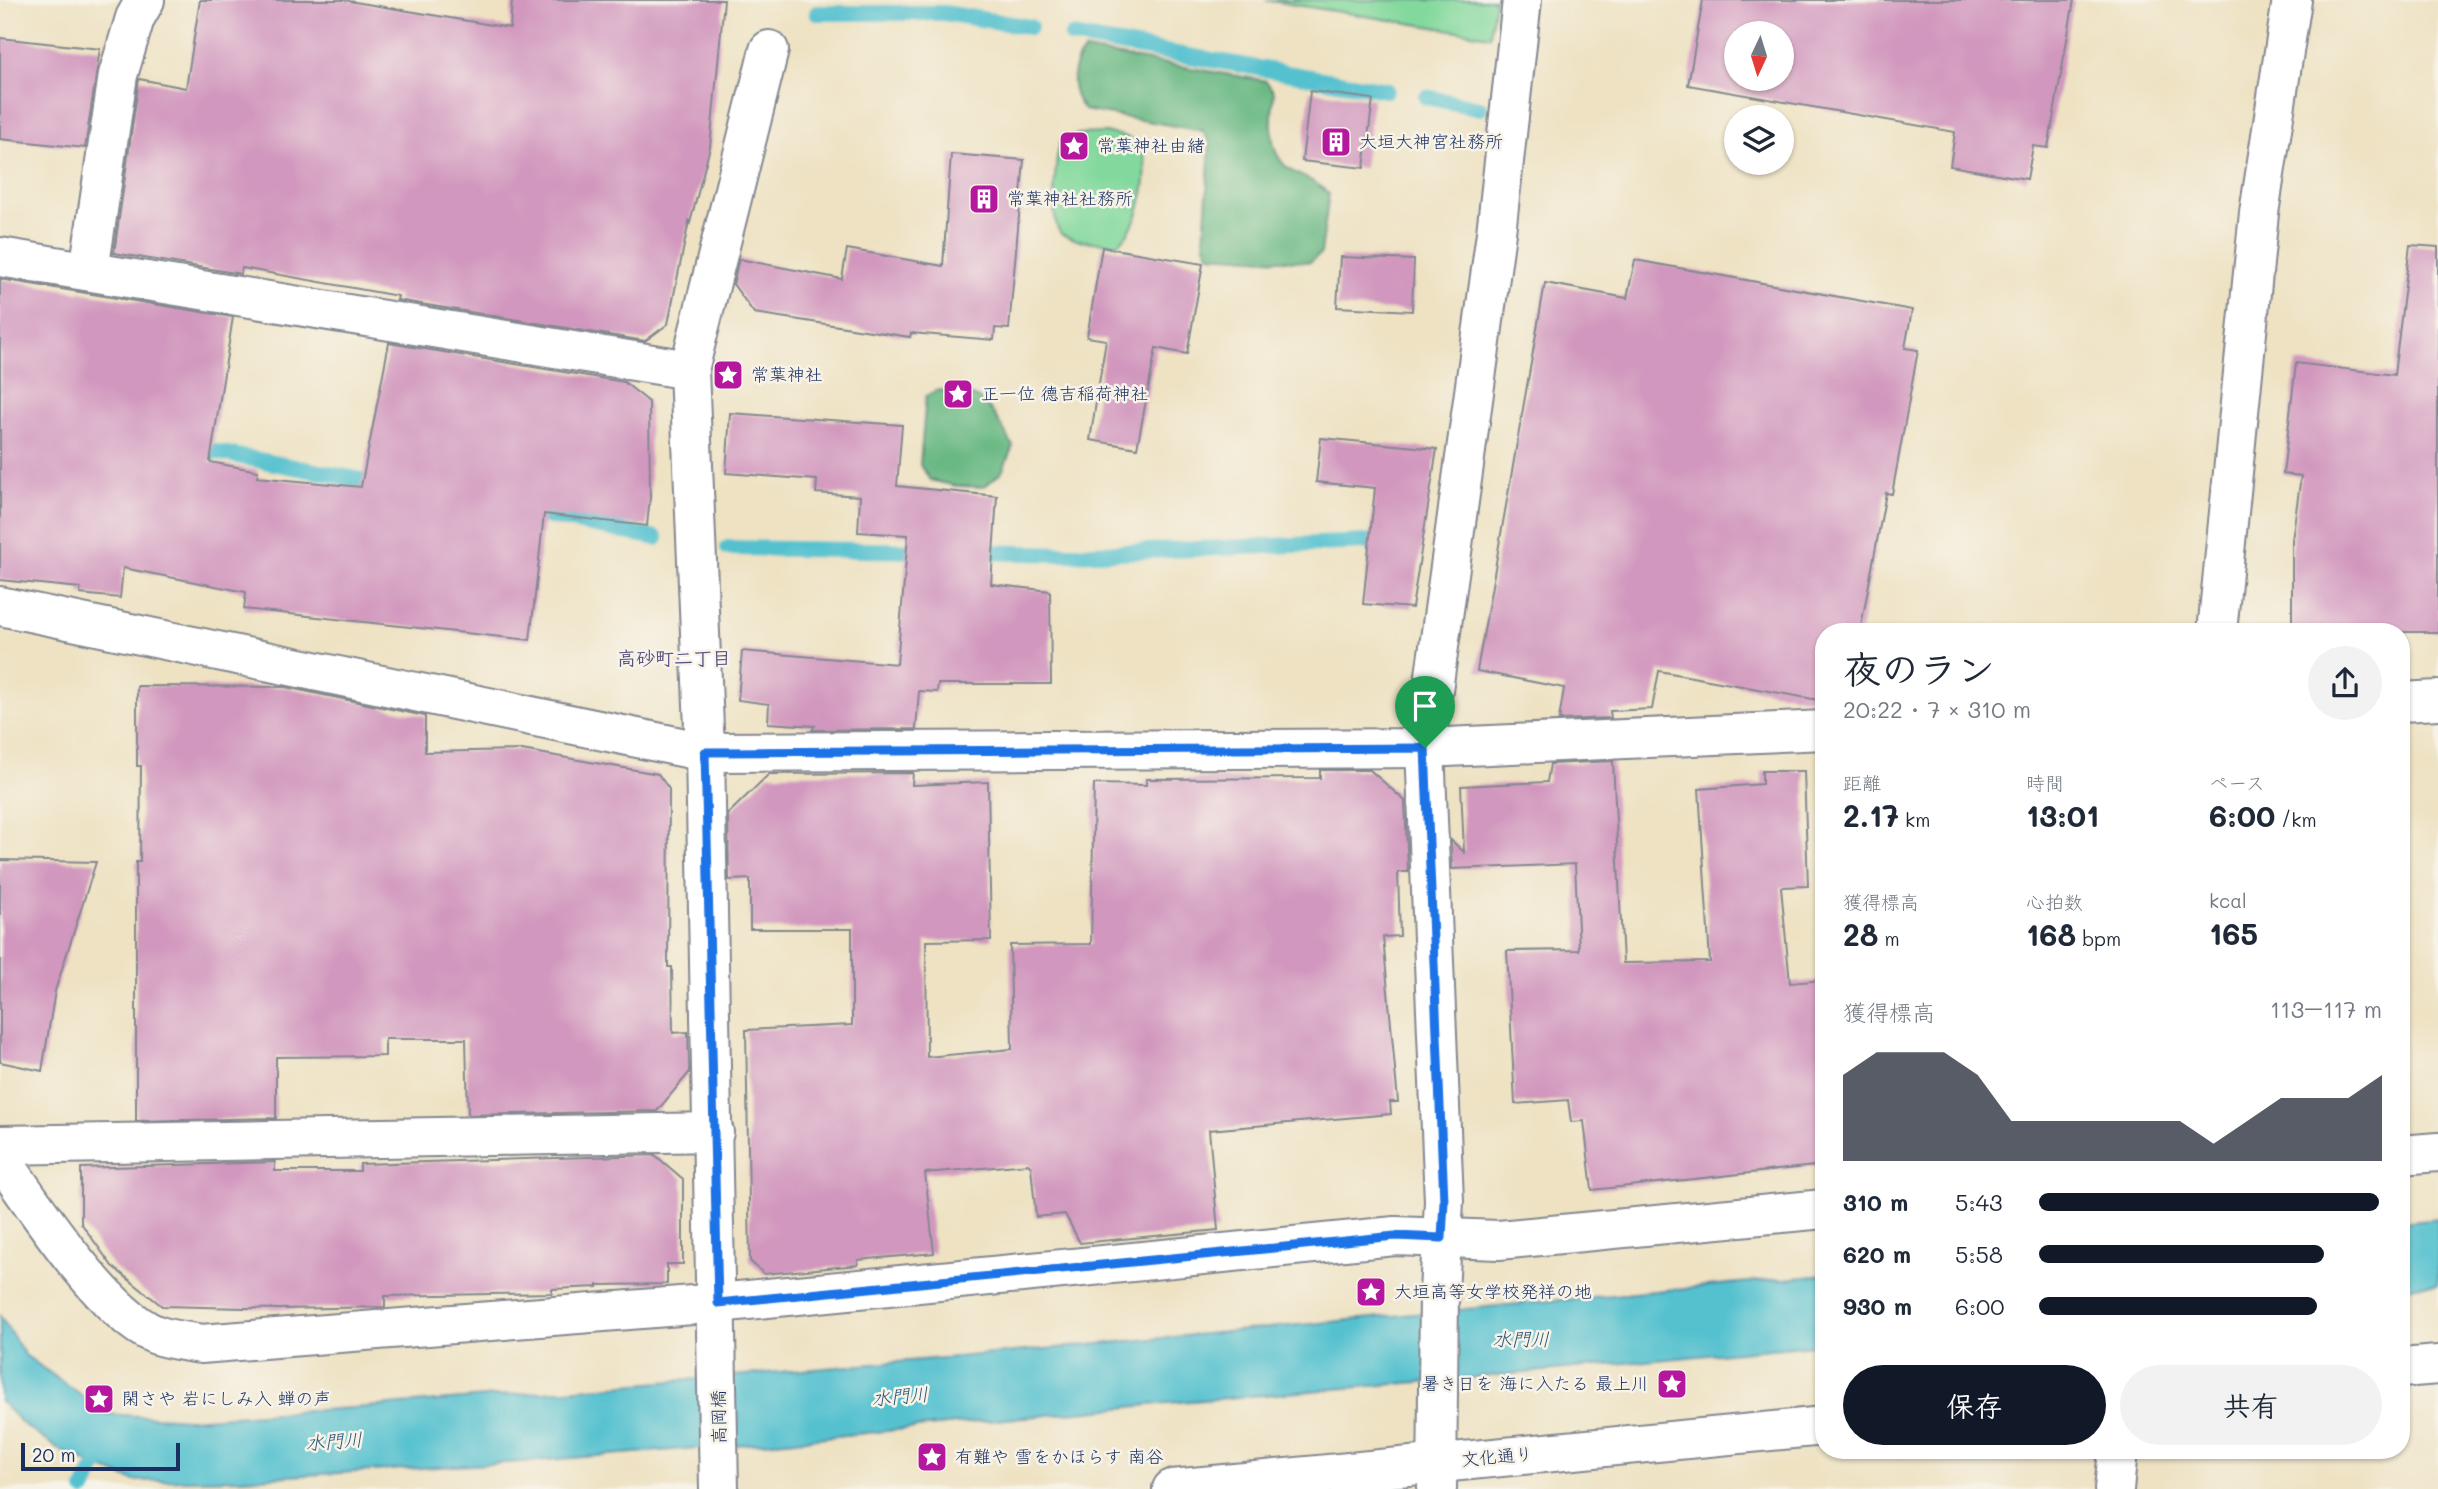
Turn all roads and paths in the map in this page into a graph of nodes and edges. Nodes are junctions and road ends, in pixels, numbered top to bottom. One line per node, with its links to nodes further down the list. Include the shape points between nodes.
1 (145, 0): 6 (street, via 118,75)
2 (1522, 0): 13 (street, via 1496,233)
3 (2291, 0): 9 (street, via 2259,213)
4 (769, 50): 7 (street, 高岡橋)
5 (0, 257): 6 (street)
6 (89, 271): 7 (street)
7 (689, 370): 14 (street, 高岡橋)
8 (0, 606): 14 (street)
9 (2218, 623)
10 (2438, 700): 11 (street)
11 (2410, 702)
12 (1815, 730): 13 (street)
13 (1425, 748): 14 (street); 21 (street)
14 (705, 752): 15 (street, 高岡橋)
15 (714, 1132): 16 (street); 22 (street, 高岡橋)
16 (0, 1145)
17 (2438, 1152): 18 (street)
18 (2410, 1154)
19 (0, 1157): 22 (street, via 55,1235 129,1319 155,1335 201,1344)
20 (1815, 1210): 21 (street, via 1499,1240)
21 (1442, 1238): 22 (street, via 1395,1236); 27 (street)
22 (718, 1303): 28 (street, 高岡橋)
23 (2438, 1364): 24 (street)
24 (2410, 1367)
25 (1815, 1427): 27 (street, 文化通り)
26 (2117, 1459): 30 (street)
27 (1438, 1476): 29 (street, 文化通り)
28 (720, 1480)
29 (1172, 1489)
30 (2114, 1489)

